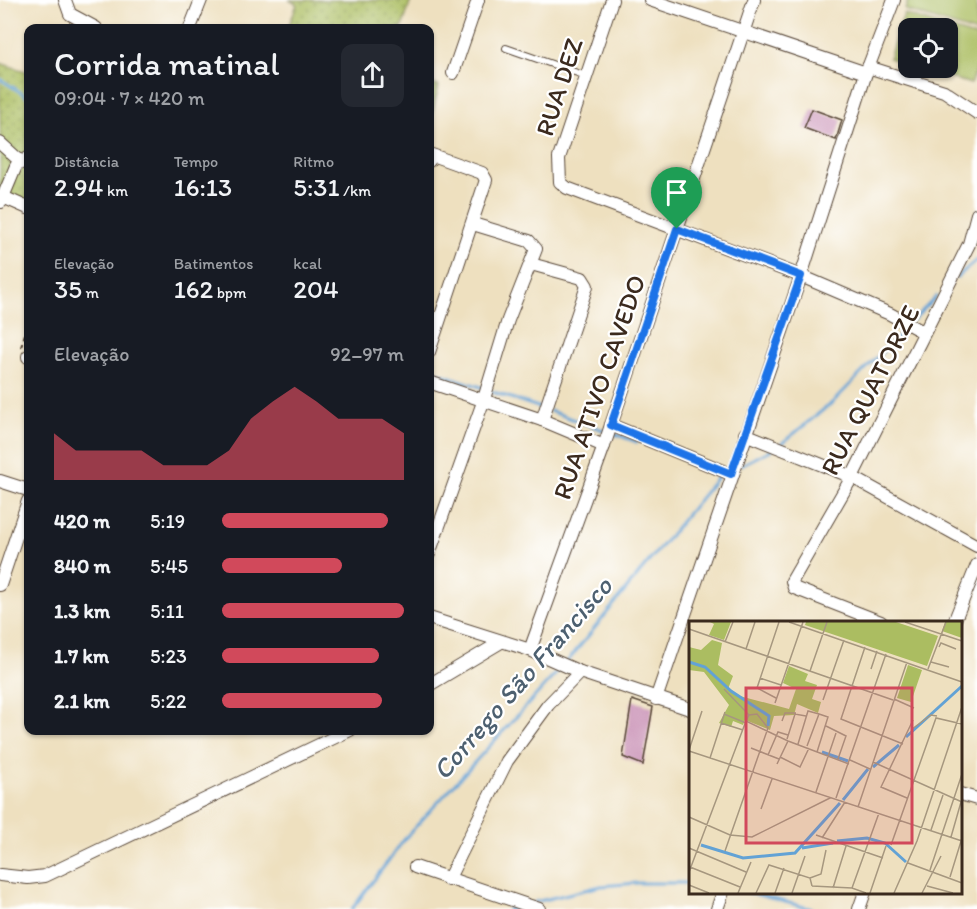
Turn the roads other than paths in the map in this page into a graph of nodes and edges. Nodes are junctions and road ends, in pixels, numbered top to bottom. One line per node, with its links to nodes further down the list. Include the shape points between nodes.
1 (65, 0): 8 (street, via 70,14)
2 (201, 0): 9 (street)
3 (478, 0): 13 (street)
4 (612, 0): 14 (street, RUA DEZ)
5 (650, 0): 10 (street)
6 (754, 0): 10 (street, RUA ATIVO CAVEDO)
7 (894, 0): 12 (street)
8 (89, 24)
9 (192, 24)
10 (743, 31): 12 (street); 23 (street, RUA ATIVO CAVEDO)
11 (506, 48): 14 (lane)
12 (867, 70): 15 (street, via 944,91); 26 (street)
13 (453, 74)
14 (586, 76): 23 (street, RUA DEZ, via 559,158 558,175 567,188)
15 (977, 113)
16 (0, 143): 18 (street)
17 (434, 158): 22 (street, via 482,173 486,180)
18 (24, 159): 19 (street)
19 (2, 200): 20 (street)
20 (24, 206)
21 (977, 214): 24 (street, RUA QUATORZE)
22 (473, 224): 25 (street, via 534,243); 28 (street)
23 (677, 229): 26 (street); 32 (street, RUA ATIVO CAVEDO)
24 (973, 242): 27 (street, RUA QUATORZE, via 940,301)
25 (531, 264): 30 (street, via 508,320); 31 (street, via 582,278 587,286)
26 (801, 276): 27 (street); 33 (street)
27 (919, 329): 36 (street, RUA QUATORZE)
28 (434, 337)
29 (434, 384): 30 (street)
30 (483, 402): 31 (street); 40 (street)
31 (542, 420): 34 (street)
32 (611, 425): 34 (street, RUA ATIVO CAVEDO); 35 (street)
33 (746, 434): 35 (street); 36 (street)
34 (604, 446): 48 (street, RUA ATIVO CAVEDO)
35 (727, 472): 51 (street)
36 (852, 477): 41 (street); 45 (street, RUA QUATORZE, via 792,581 794,588)
37 (0, 481): 38 (street)
38 (24, 489)
39 (24, 513): 43 (street)
40 (434, 540)
41 (977, 546)
42 (977, 565): 46 (street)
43 (0, 585)
44 (434, 620): 47 (street)
45 (878, 621)
46 (954, 621)
47 (501, 642): 48 (street); 50 (street)
48 (530, 650): 49 (street)
49 (577, 671): 51 (street); 58 (street, via 507,761)
50 (434, 682)
51 (656, 699): 52 (street)
52 (689, 709)
53 (340, 735): 57 (street, via 45,876)
54 (962, 795): 55 (street)
55 (977, 799)
56 (415, 867): 58 (street)
57 (0, 875)
58 (448, 880): 61 (street)
59 (722, 894): 62 (street)
60 (864, 894): 63 (street)
61 (539, 909)
62 (717, 909)
63 (859, 909)

